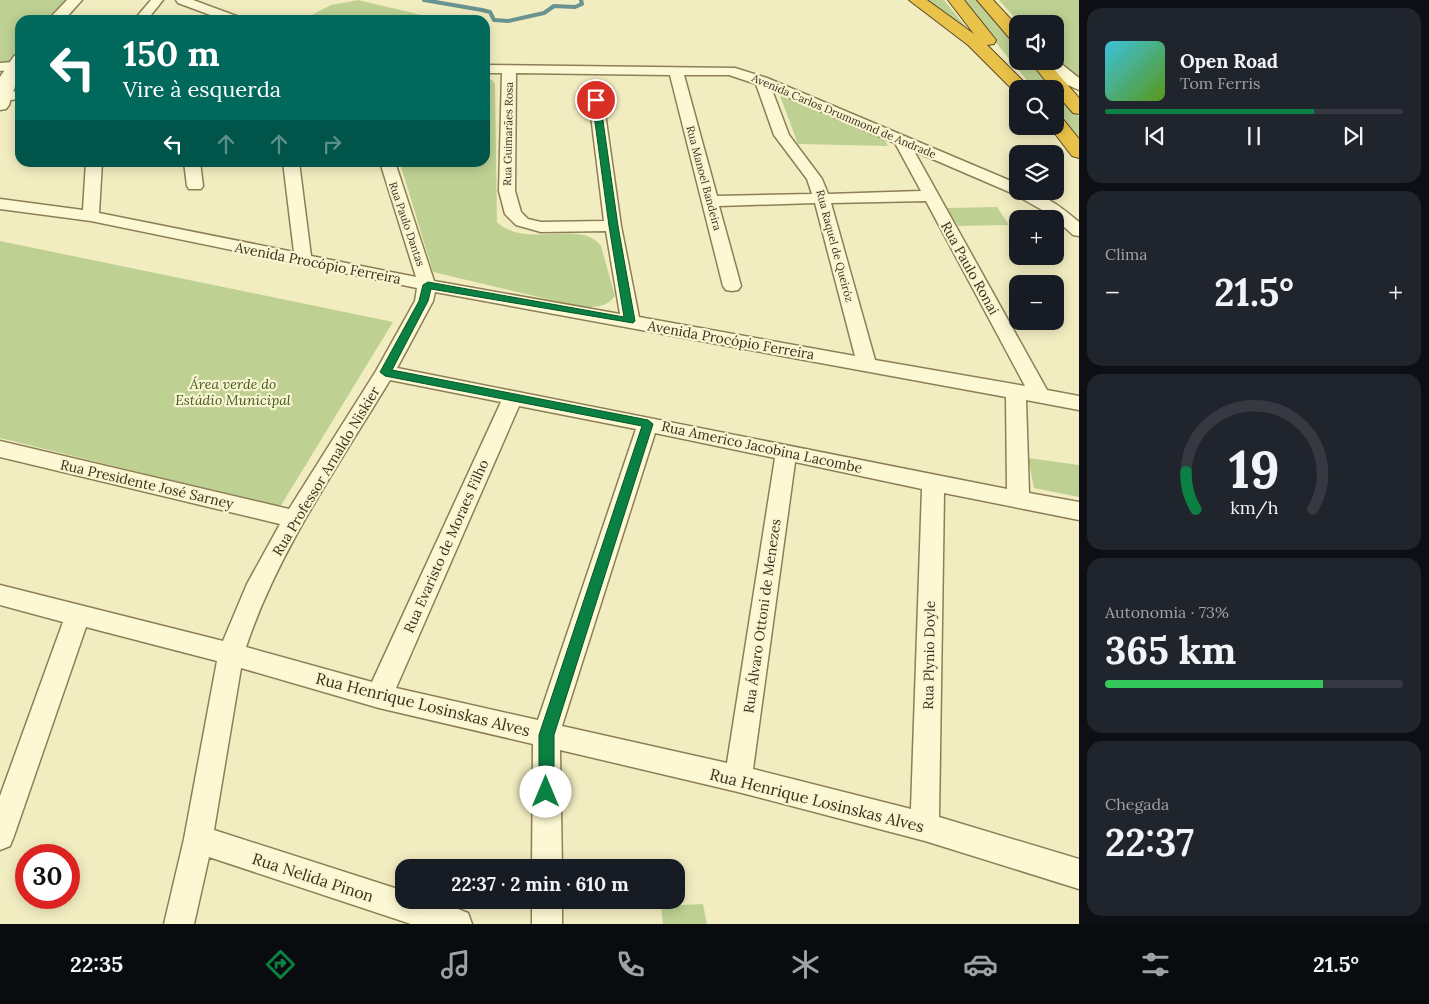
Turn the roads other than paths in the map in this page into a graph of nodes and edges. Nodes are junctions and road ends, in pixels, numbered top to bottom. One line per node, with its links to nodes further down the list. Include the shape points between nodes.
1 (75, 0): 7 (street)
2 (157, 0): 8 (street)
3 (182, 0): 9 (street)
4 (917, 0): 20 (highway, via 974,41)
5 (956, 0): 21 (highway)
6 (985, 0): 10 (highway)
7 (61, 15)
8 (144, 15)
9 (212, 15)
10 (998, 15): 11 (street); 12 (highway)
11 (1009, 25)
12 (1009, 28)
13 (11, 64): 25 (street)
14 (490, 69): 15 (street, Avenida Carlos Drummond de Andrade)
15 (509, 70): 18 (street, Avenida Carlos Drummond de Andrade); 42 (street, Rua Guimarães Rosa, via 507,191 513,214 522,222 541,227)
16 (1046, 70): 26 (highway)
17 (1058, 70): 22 (street)
18 (676, 71): 19 (street, Avenida Carlos Drummond de Andrade, via 730,72); 38 (street, Rua Manoel Bandeira)
19 (762, 80): 28 (street, Avenida Carlos Drummond de Andrade); 37 (street, Rua Raquel de Queiróz, via 786,143 812,173)
20 (1013, 80)
21 (1021, 80)
22 (1079, 85)
23 (15, 97): 25 (street)
24 (596, 100): 42 (street)
25 (1, 101)
26 (1079, 109)
27 (1064, 133): 29 (highway)
28 (900, 139): 35 (street, Avenida Carlos Drummond de Andrade); 36 (street, Rua Paulo Ronai)
29 (1079, 152)
30 (94, 167): 41 (street)
31 (193, 167): 34 (street)
32 (291, 167): 44 (street)
33 (389, 167): 45 (street, Rua Paulo Dantas)
34 (195, 186)
35 (1009, 187)
36 (930, 196): 37 (street); 52 (street, Rua Paulo Ronai)
37 (821, 197): 38 (street); 48 (street, Rua Raquel de Queiróz)
38 (711, 200): 46 (street, Rua Manoel Bandeira)
39 (1035, 200): 43 (street, Avenida Carlos Drummond de Andrade, via 1057,212)
40 (0, 204): 41 (street, Avenida Procópio Ferreira)
41 (91, 216): 44 (street, Avenida Procópio Ferreira)
42 (613, 226): 47 (street)
43 (1079, 231)
44 (303, 258): 45 (street, Avenida Procópio Ferreira)
45 (428, 285): 47 (street, Avenida Procópio Ferreira); 49 (street, Rua Professor Arnaldo Niskier, via 424,301)
46 (732, 286)
47 (630, 321): 48 (street, Avenida Procópio Ferreira)
48 (867, 365): 50 (street, Avenida Procópio Ferreira)
49 (385, 372): 51 (street, Rua Americo Jacobina Lacombe); 60 (street, Rua Professor Arnaldo Niskier)
50 (1016, 392): 52 (street, Avenida Procópio Ferreira); 58 (street)
51 (513, 397): 54 (street, Rua Americo Jacobina Lacombe); 64 (street, Rua Evaristo de Moraes Filho)
52 (1041, 397): 53 (street, Avenida Procópio Ferreira)
53 (1079, 403)
54 (648, 424): 56 (street, Rua Americo Jacobina Lacombe); 65 (street)
55 (0, 449): 60 (street, Rua Presidente José Sarney)
56 (786, 452): 57 (street, Rua Americo Jacobina Lacombe); 66 (street, Rua Álvaro Ottoni de Menezes)
57 (933, 483): 58 (street, Rua Americo Jacobina Lacombe); 67 (street, Rua Plynio Doyle)
58 (1018, 498): 59 (street, Rua Americo Jacobina Lacombe)
59 (1079, 511)
60 (294, 519): 63 (street, Rua Professor Arnaldo Niskier, via 259,584)
61 (0, 594): 62 (street, Rua Henrique Losinskas Alves)
62 (78, 614): 63 (street, Rua Henrique Losinskas Alves); 68 (street)
63 (231, 654): 64 (street, Rua Henrique Losinskas Alves); 69 (street, Rua Professor Arnaldo Niskier)
64 (379, 696): 65 (street, Rua Henrique Losinskas Alves)
65 (546, 735): 66 (street, Rua Henrique Losinskas Alves); 70 (street)
66 (738, 779): 67 (street, Rua Henrique Losinskas Alves)
67 (925, 827): 71 (street, Rua Henrique Losinskas Alves)
68 (0, 836)
69 (198, 839): 73 (street, Rua Professor Arnaldo Niskier); 74 (street, Rua Nelida Pinon)
70 (546, 859)
71 (1079, 874)
72 (546, 909): 75 (street)
73 (179, 924)
74 (457, 924)
75 (546, 924)

